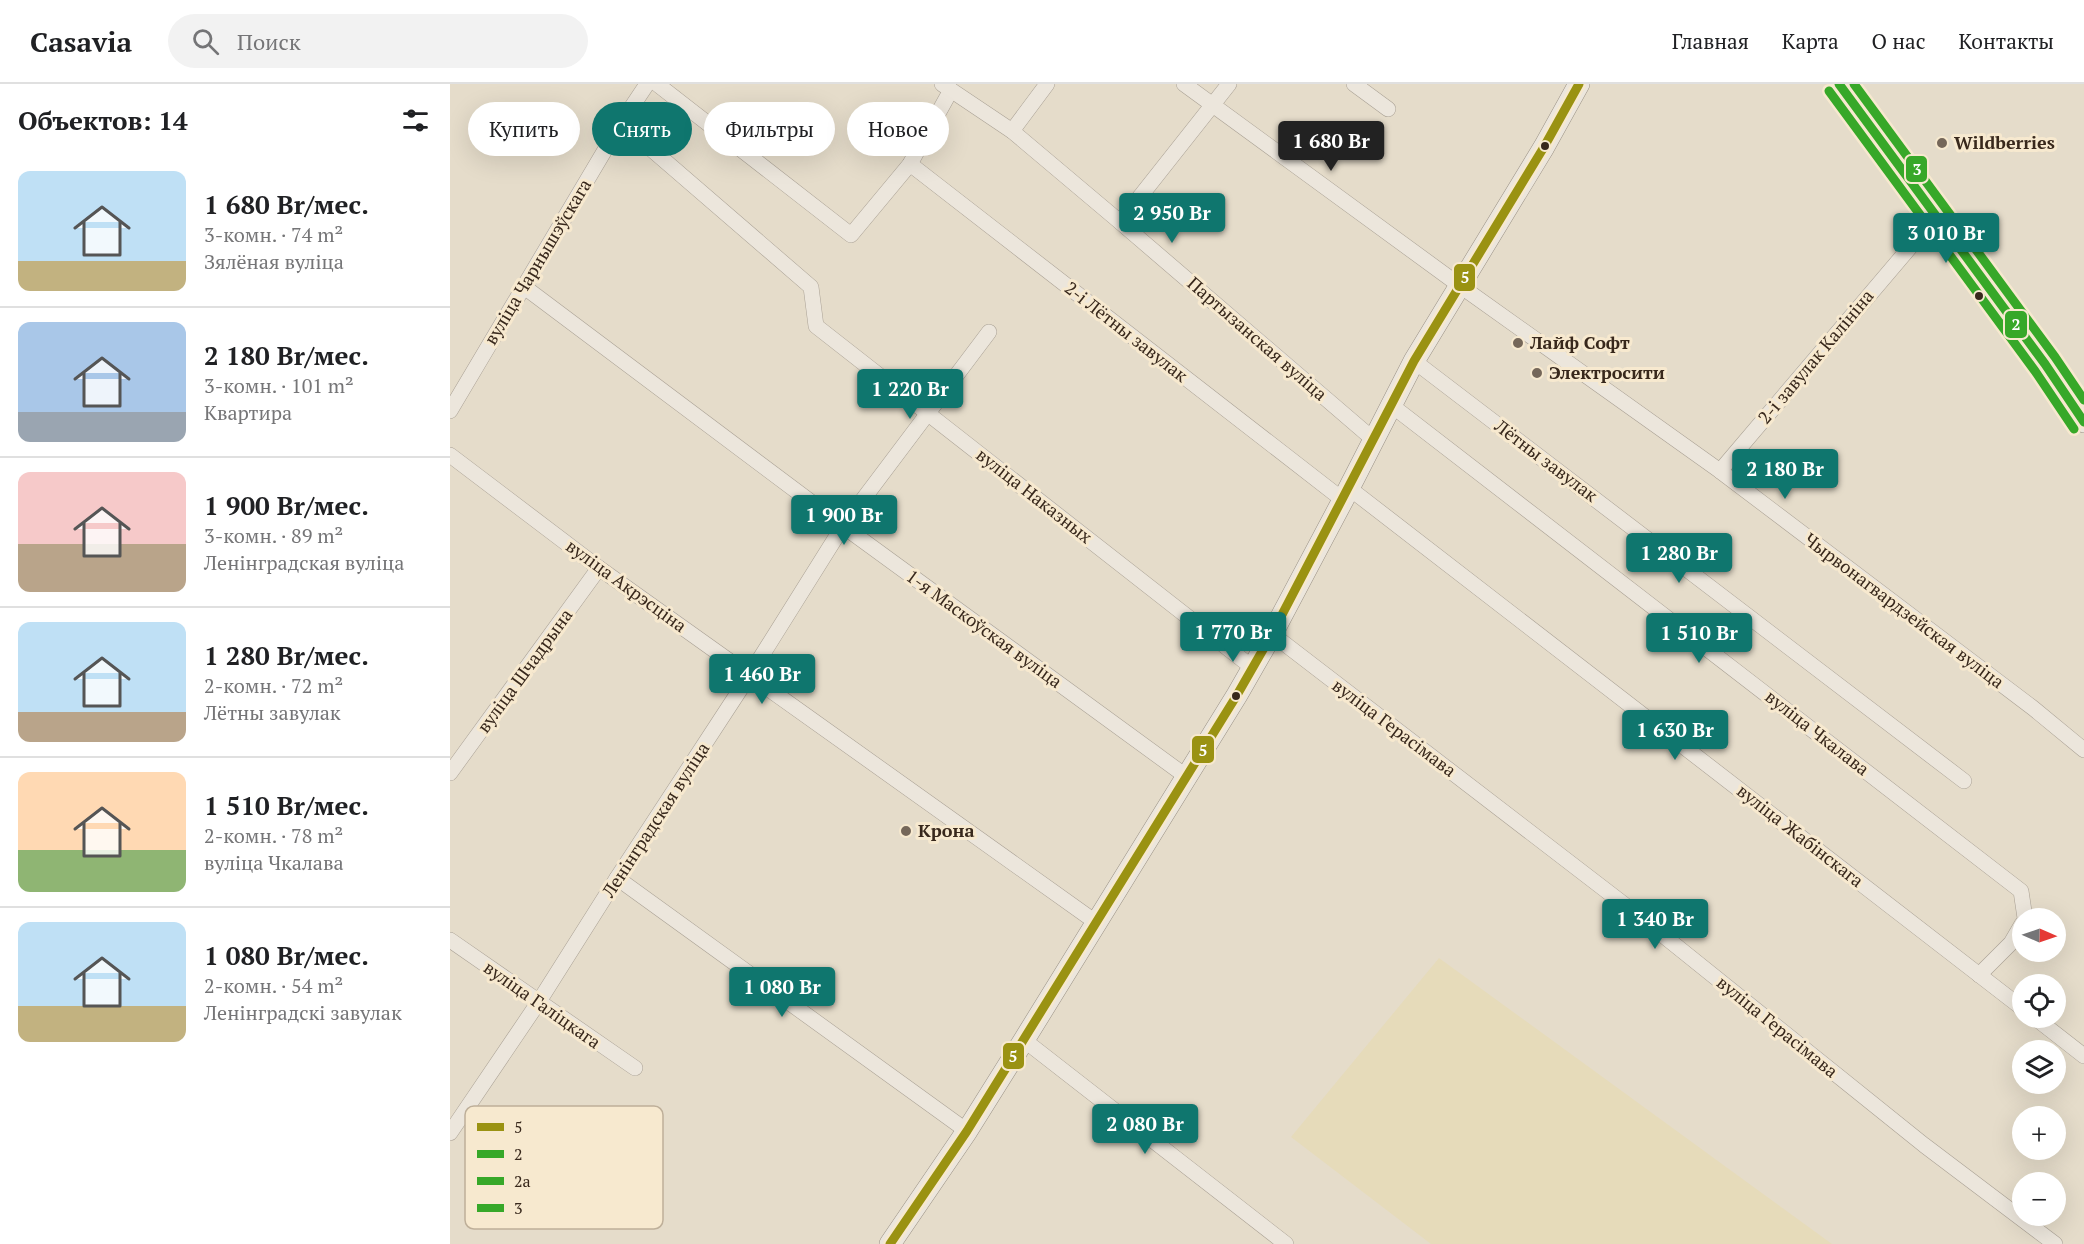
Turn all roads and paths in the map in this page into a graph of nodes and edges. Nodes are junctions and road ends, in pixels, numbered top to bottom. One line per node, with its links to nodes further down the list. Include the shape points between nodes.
1 (647, 84): 10 (street, вуліца Чарнышэўскага)
2 (657, 84): 16 (street, via 851,235)
3 (1047, 84): 13 (street)
4 (1184, 84): 11 (street, Чырвонагвардзейская вуліца)
5 (1229, 84): 11 (street)
6 (1354, 84): 12 (street)
7 (1579, 84): 19 (street)
8 (1839, 84): 17 (street)
9 (946, 87): 13 (street, Партызанская вуліца); 16 (street)
10 (635, 102)
11 (1213, 106): 18 (street); 19 (street, Чырвонагвардзейская вуліца)
12 (1388, 109)
13 (1011, 131): 18 (street, Партызанская вуліца)
14 (601, 156): 20 (street, вуліца Чарнышэўскага)
15 (659, 156): 25 (street, вуліца Наказных, via 811,287 816,326)
16 (910, 164): 30 (street, 2-і Лётны завулак)
17 (1934, 214): 26 (street); 29 (street, 2-і завулак Калініна, via 1928,226)
18 (1120, 222): 27 (street, Партызанская вуліца)
19 (1459, 285): 22 (street); 29 (street, Чырвонагвардзейская вуліца)
20 (523, 286): 24 (street, вуліца Чарнышэўскага); 31 (street, 1-я Маскоўская вуліца)
21 (989, 332): 25 (street, Ленінградская вуліца)
22 (1414, 361): 23 (street); 39 (street, Лётны завулак)
23 (1391, 405): 27 (street); 41 (street, вуліца Чкалава, via 2021,891)
24 (450, 411)
25 (928, 414): 31 (street, Ленінградская вуліца); 34 (street, вуліца Наказных)
26 (2084, 422)
27 (1374, 440): 30 (street)
28 (450, 455): 32 (street, вуліца Акрэсціна)
29 (1720, 471): 36 (street, Чырвонагвардзейская вуліца)
30 (1346, 494): 33 (street); 45 (street, вуліца Жабінскага)
31 (843, 526): 35 (street, Ленінградская вуліца); 38 (street, 1-я Маскоўская вуліца)
32 (599, 568): 35 (street, вуліца Акрэсціна); 37 (street, вуліца Шчадрына)
33 (1272, 634): 34 (street); 58 (street, вуліца Герасімава, via 1635,912 1924,1145)
34 (1252, 668): 38 (street)
35 (749, 676): 40 (street, Ленінградская вуліца); 42 (street, вуліца Акрэсціна)
36 (2084, 750)
37 (450, 773)
38 (1187, 777): 42 (street)
39 (1964, 781)
40 (617, 878): 47 (street, Ленінградская вуліца); 54 (street)
41 (2024, 908)
42 (1097, 923): 49 (street)
43 (450, 940): 47 (street, вуліца Галіцкага)
44 (2012, 942): 45 (street)
45 (1979, 975): 46 (street, вуліца Жабінскага)
46 (2012, 1000)
47 (538, 1003): 51 (street, вуліца Галіцкага); 52 (street, Ленінградская вуліца)
48 (2048, 1028): 50 (street)
49 (1024, 1041): 54 (street); 57 (street)
50 (2084, 1056)
51 (635, 1068)
52 (468, 1106)
53 (465, 1111): 55 (street, Ленінградская вуліца)
54 (967, 1131): 56 (street)
55 (450, 1133)
56 (890, 1244)
57 (1286, 1244)
58 (2055, 1244)

